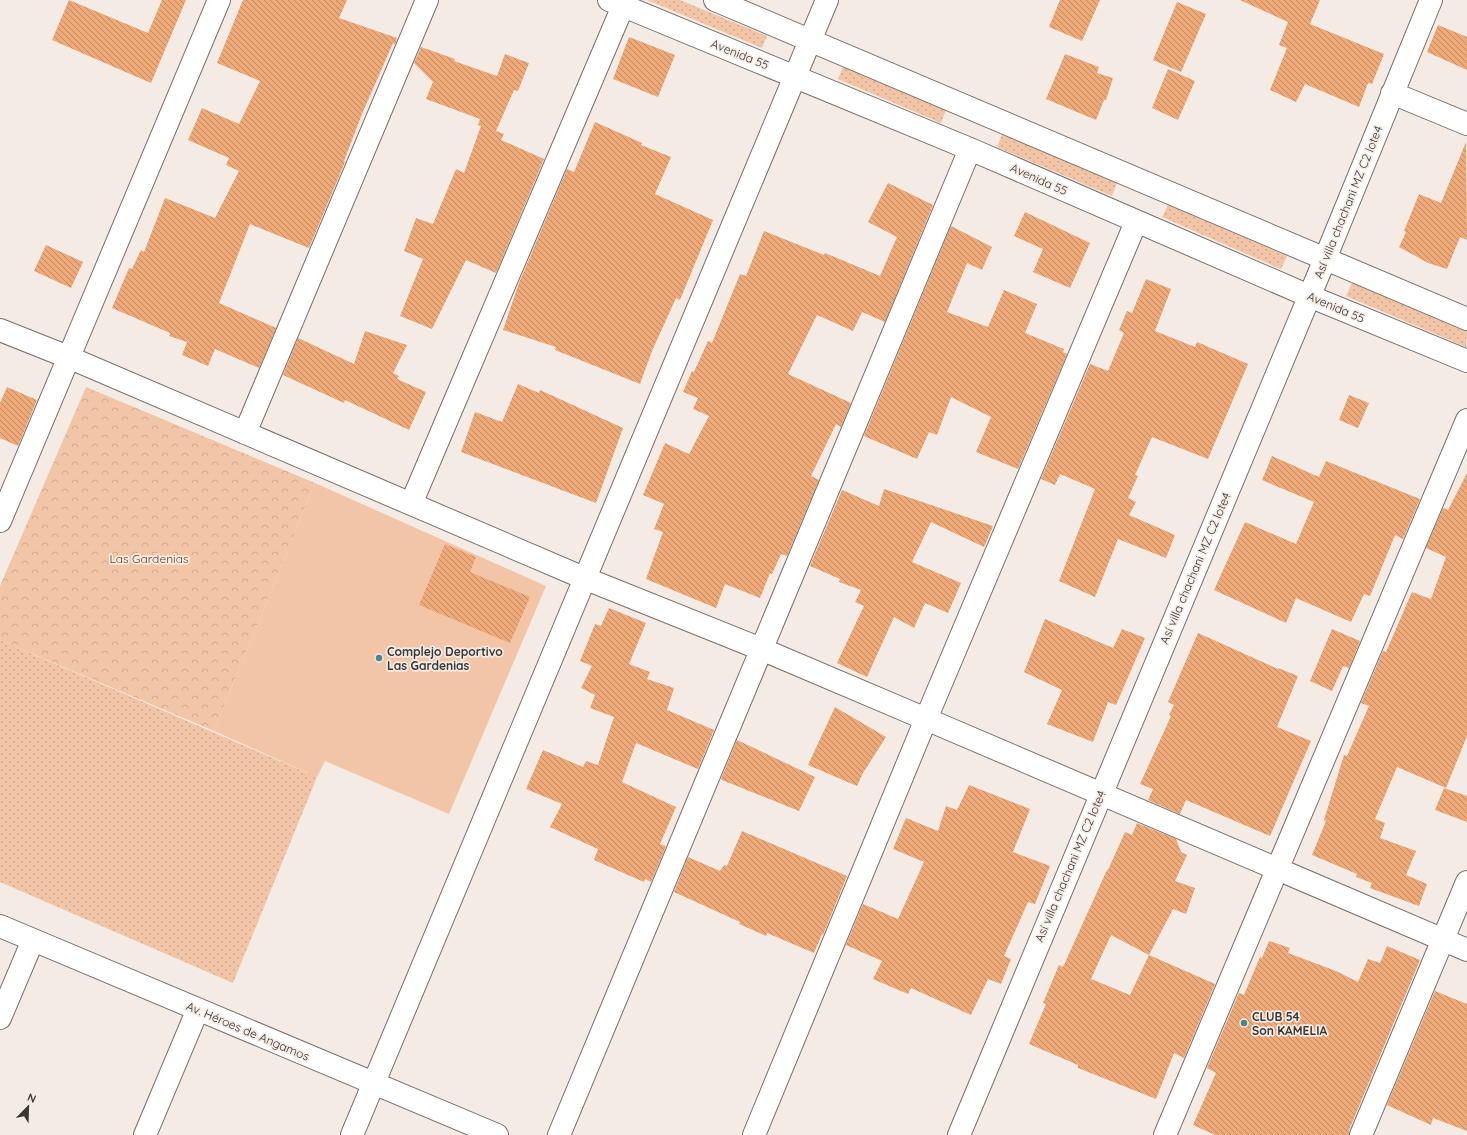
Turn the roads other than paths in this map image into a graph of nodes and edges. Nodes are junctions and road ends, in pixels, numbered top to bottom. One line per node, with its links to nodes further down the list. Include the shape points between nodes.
1 (219, 0): 17 (street)
2 (427, 0): 20 (street)
3 (715, 0): 7 (street)
4 (827, 0): 7 (street)
5 (1431, 0): 9 (street, Así villa chachani MZ C2 lote4)
6 (616, 3): 8 (street, Avenida 55); 21 (street)
7 (810, 40): 8 (street); 13 (street)
8 (795, 76): 11 (street, Avenida 55); 23 (street)
9 (1392, 93): 10 (street); 13 (street, Así villa chachani MZ C2 lote4)
10 (1467, 124)
11 (970, 149): 12 (street, Avenida 55); 24 (street)
12 (1136, 222): 14 (street, Avenida 55); 25 (street)
13 (1325, 259): 14 (street, Así villa chachani MZ C2 lote4); 15 (street)
14 (1309, 296): 18 (street, Avenida 55); 26 (street, Así villa chachani MZ C2 lote4)
15 (1467, 319)
16 (0, 330): 17 (street)
17 (68, 357): 20 (street); 22 (street)
18 (1467, 361)
19 (1467, 420): 27 (street)
20 (245, 433): 21 (street)
21 (411, 504): 23 (street)
22 (0, 521)
23 (584, 578): 24 (street); 35 (street)
24 (761, 650): 25 (street); 39 (street)
25 (926, 719): 26 (street); 40 (street)
26 (1100, 794): 27 (street); 41 (street, Así villa chachani MZ C2 lote4)
27 (1277, 869): 31 (street); 42 (street)
28 (1467, 882): 31 (street)
29 (0, 926): 30 (street, Av. Héroes de Angamos)
30 (33, 940): 33 (street, Av. Héroes de Angamos); 34 (street)
31 (1442, 940): 32 (street); 43 (street)
32 (1467, 950)
33 (198, 1009): 35 (street, Av. Héroes de Angamos); 36 (street)
34 (0, 1018)
35 (373, 1083): 37 (street); 38 (street, Av. Héroes de Angamos)
36 (145, 1135)
37 (352, 1135)
38 (497, 1135)
39 (559, 1135)
40 (754, 1135)
41 (959, 1135)
42 (1165, 1135)
43 (1361, 1135)

